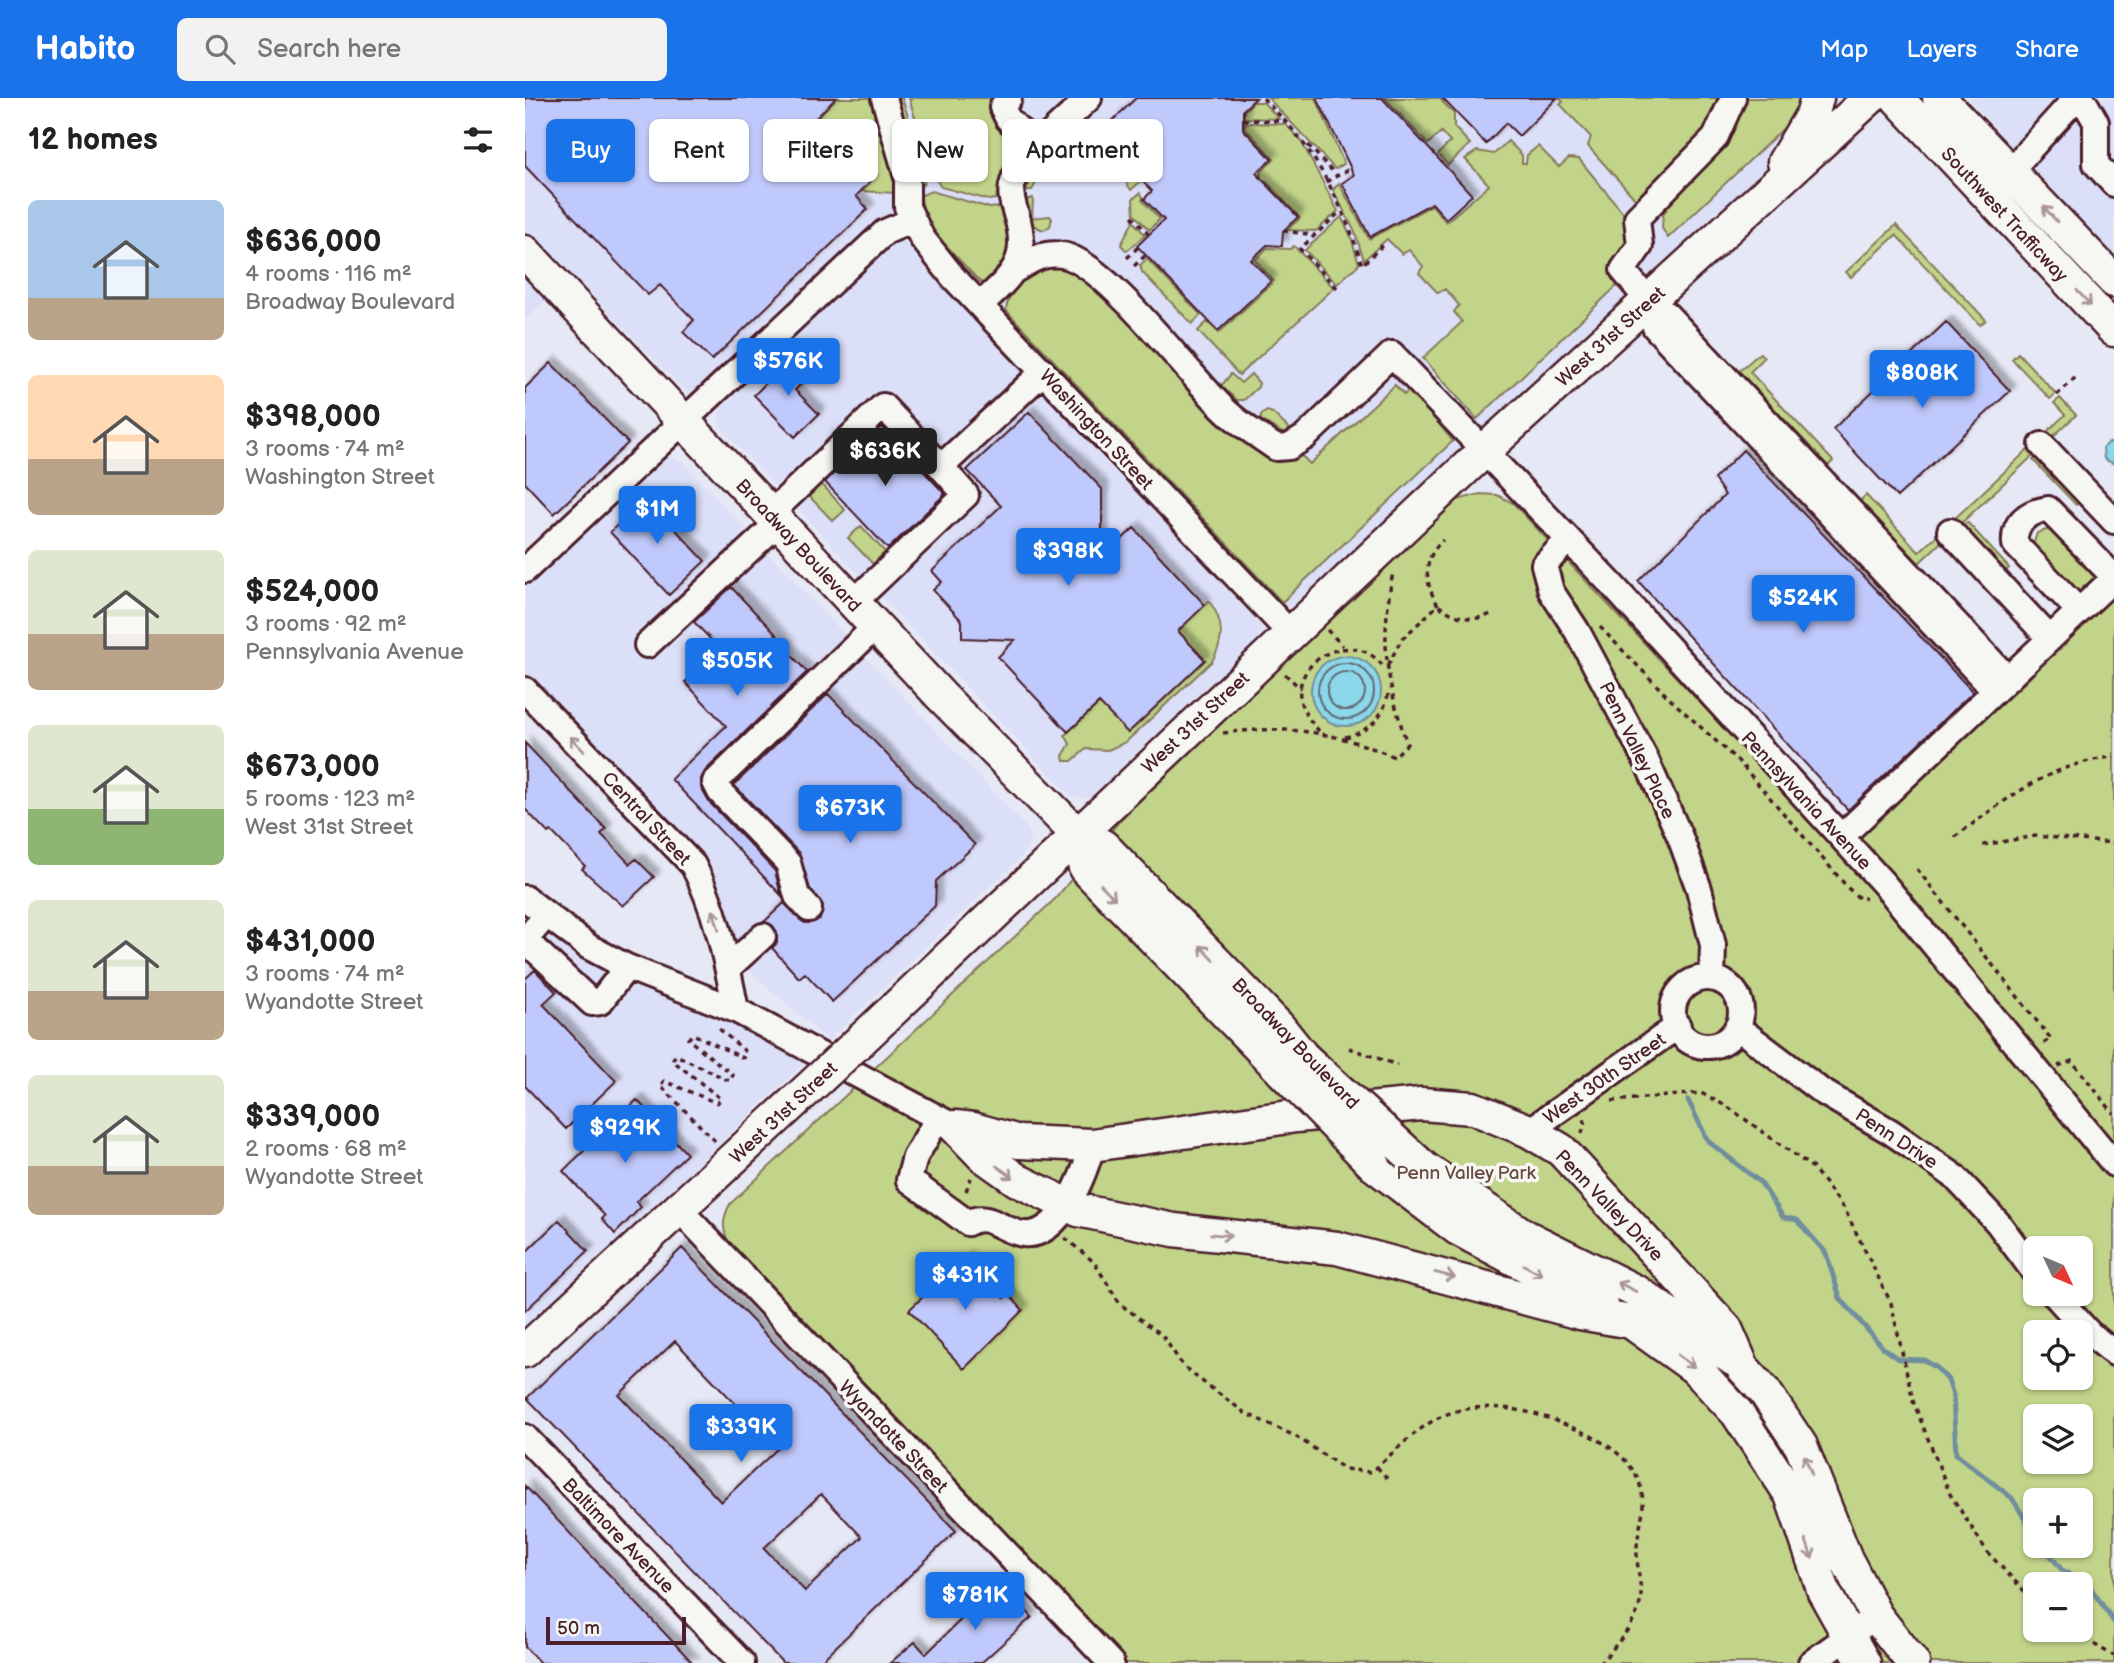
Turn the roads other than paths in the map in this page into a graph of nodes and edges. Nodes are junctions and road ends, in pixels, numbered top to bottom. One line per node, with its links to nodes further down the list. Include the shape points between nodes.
1 (884, 98): 18 (street, via 907,177 907,207)
2 (1009, 98): 12 (street, via 1002,107)
3 (1089, 98): 13 (street)
4 (1733, 98): 22 (street, via 1715,138 1637,218 1640,246 1623,270)
5 (1817, 98): 17 (main road, via 1813,113)
6 (1870, 98): 17 (main road, West 31st Street)
7 (1940, 98): 14 (main road, Southwest Trafficway)
8 (1961, 98): 14 (main road)
9 (2076, 98): 14 (street)
10 (2082, 98): 16 (street, via 2096,122 2097,164)
11 (1901, 100): 24 (main road, Southwest Trafficway, one-way to 24)
12 (1008, 119)
13 (1068, 119)
14 (1999, 160): 21 (main road, Southwest Trafficway, one-way to 14)
15 (1012, 182): 20 (street, via 1011,199 1022,233)
16 (2114, 184)
17 (1764, 195): 22 (main road, West 31st Street)
18 (913, 220): 23 (street, Washington Street, via 922,238); 26 (street, via 884,232)
19 (525, 253): 26 (main road, Broadway Boulevard)
20 (1017, 269): 23 (street); 28 (street, Pennsylvania Avenue, via 1039,256 1063,254 1085,264 1226,412 1276,448 1289,447 1304,437 1392,354)
21 (2114, 281)
22 (1648, 301): 28 (main road, West 31st Street); 42 (street, via 1667,315)
23 (980, 306): 25 (street, Washington Street)
24 (2114, 330)
25 (1043, 372): 29 (street); 39 (street, Washington Street)
26 (684, 423): 30 (main road, Broadway Boulevard); 34 (street)
27 (2042, 445): 31 (street)
28 (1483, 452): 33 (street, Pennsylvania Avenue); 39 (main road, West 31st Street)
29 (941, 467): 30 (street, via 883,406); 36 (street, via 966,495)
30 (774, 518): 36 (main road, Broadway Boulevard); 41 (street)
31 (2114, 522)
32 (1950, 531): 40 (street)
33 (1568, 540): 45 (street, Pennsylvania Avenue); 52 (street, Penn Valley Place, via 1544,565 1551,591 1646,760 1680,837 1713,945)
34 (525, 570)
35 (2114, 578): 37 (street); 37 (street, via 2048,509 2033,512 2020,522 2014,532 2015,544)
36 (853, 602): 38 (main road, Broadway Boulevard)
37 (2079, 611): 40 (street)
38 (876, 626): 44 (main road, Broadway Boulevard); 47 (street, via 715,782 788,863 797,896)
39 (1290, 633): 44 (main road, West 31st Street)
40 (2050, 639): 42 (street)
41 (647, 645)
42 (2002, 685): 45 (street)
43 (525, 690): 51 (street, Central Street, one-way to 43, via 708,892 693,865)
44 (1077, 834): 56 (main road, Broadway Boulevard, via 1085,868); 61 (main road, West 31st Street, bridge)
45 (1841, 837): 60 (street, Pennsylvania Avenue)
46 (525, 898): 48 (street)
47 (809, 909)
48 (545, 916): 50 (street); 50 (street, via 525,940 591,1003 600,1002)
49 (763, 936): 51 (street)
50 (627, 967): 53 (street)
51 (728, 968): 53 (street, Central Street)
52 (1712, 978): 54 (street, via 1688,983 1679,993 1674,1005); 55 (street, via 1727,984 1740,1001 1742,1016)
53 (736, 1010): 57 (street)
54 (1678, 1026): 55 (street, via 1682,1035 1703,1046 1728,1039); 58 (street, West 30th Street)
55 (1737, 1027): 63 (street, Penn Drive, via 1821,1091 1954,1176)
56 (1293, 1065): 65 (main road, Broadway Boulevard, one-way to 65, bridge, via 1374,1165 1458,1229); 68 (main road, Broadway Boulevard, one-way to 56, bridge, via 1639,1293 1525,1236 1424,1168)
57 (946, 1122): 59 (main road, Penn Valley Drive, via 1019,1142); 62 (main road, one-way to 62, via 990,1162); 62 (street, via 915,1157 909,1180 968,1223 983,1219 1028,1234 1041,1230)
58 (1529, 1131): 59 (main road, Penn Valley Drive, via 1473,1108 1421,1104 1296,1116); 68 (main road, Penn Valley Drive, via 1561,1150 1726,1329)
59 (1092, 1145): 62 (street, via 1087,1167)
60 (2114, 1164)
61 (678, 1208): 66 (main road, West 31st Street); 73 (street, Wyandotte Street)
62 (1060, 1212): 65 (main road, one-way to 65, via 1337,1248 1580,1313)
63 (2023, 1257)
64 (2065, 1306): 67 (street)
65 (1631, 1322): 71 (main road, one-way to 71, via 1695,1368 1737,1413 1790,1495 1824,1592)
66 (525, 1351)
67 (2114, 1353)
68 (1743, 1368): 70 (main road, Penn Valley Drive, one-way to 68, via 1846,1559 1801,1446)
69 (525, 1437): 72 (street, Baltimore Avenue)
70 (1877, 1616): 71 (street); 76 (main road, Penn Valley Drive)
71 (1847, 1637): 74 (street); 75 (main road)
72 (742, 1663)
73 (1111, 1663)
74 (1811, 1663)
75 (1864, 1663)
76 (1913, 1663)

